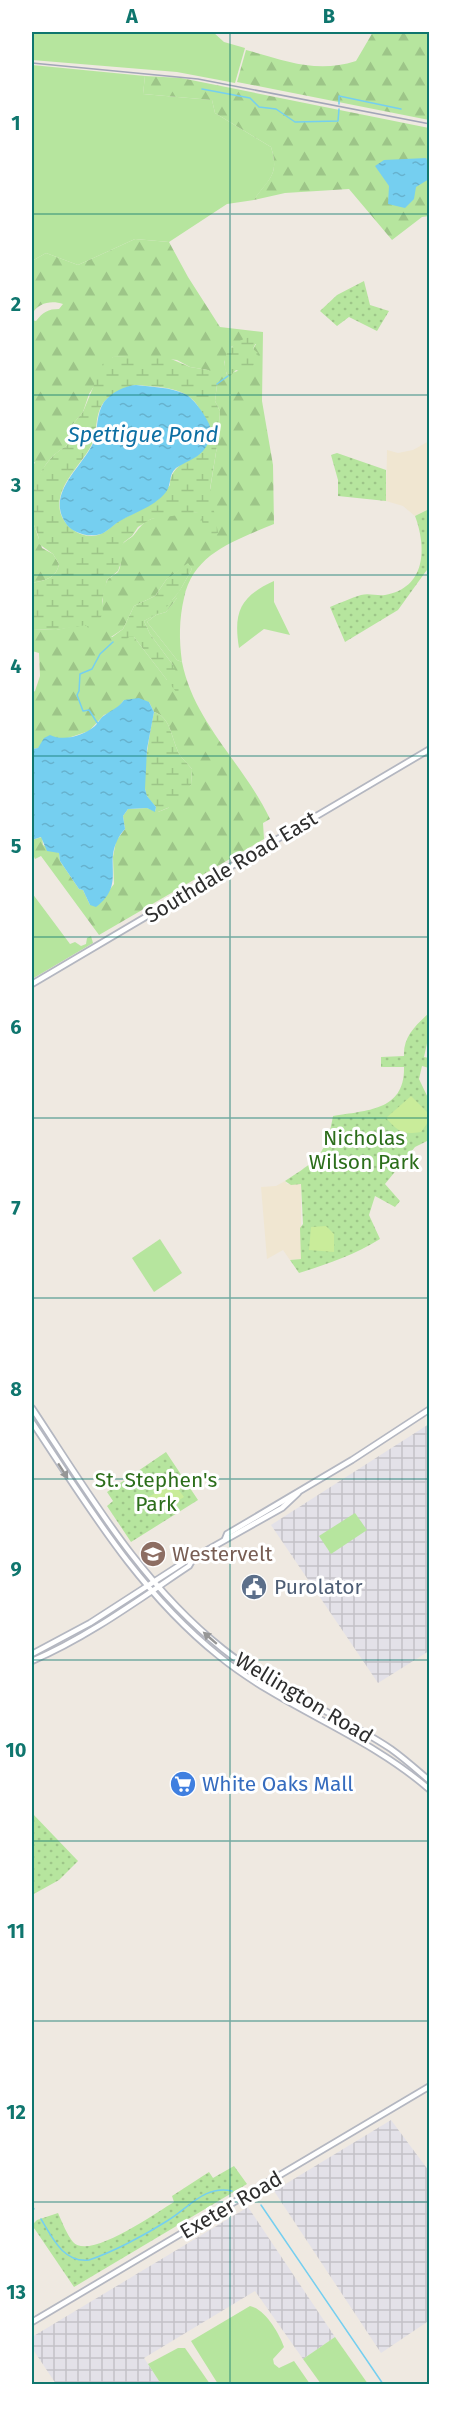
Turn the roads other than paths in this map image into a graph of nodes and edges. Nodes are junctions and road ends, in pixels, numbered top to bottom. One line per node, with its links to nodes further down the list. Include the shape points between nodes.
1 (429, 749): 2 (main road, Southdale Road East)
2 (32, 984)
3 (32, 1408): 7 (main road, Wellington Road, via 102,1515)
4 (429, 1409): 6 (main road, via 298,1493 282,1508)
5 (32, 1422): 8 (main road, Wellington Road, one-way to 8)
6 (193, 1559): 7 (main road); 9 (main road, via 189,1566)
7 (152, 1582): 8 (main road); 9 (main road, Wellington Road)
8 (146, 1587): 10 (main road, Wellington Road); 11 (main road)
9 (157, 1587): 10 (main road); 13 (main road, Wellington Road, one-way to 9, via 223,1650)
10 (151, 1592): 12 (main road, via 68,1644); 14 (main road, Wellington Road, via 219,1656)
11 (32, 1654)
12 (32, 1661)
13 (260, 1675): 14 (main road); 15 (main road, Wellington Road, via 392,1750)
14 (256, 1682): 16 (main road, Wellington Road, via 378,1750)
15 (429, 1781)
16 (429, 1790)
17 (429, 2086): 18 (main road, Exeter Road)
18 (32, 2322)

